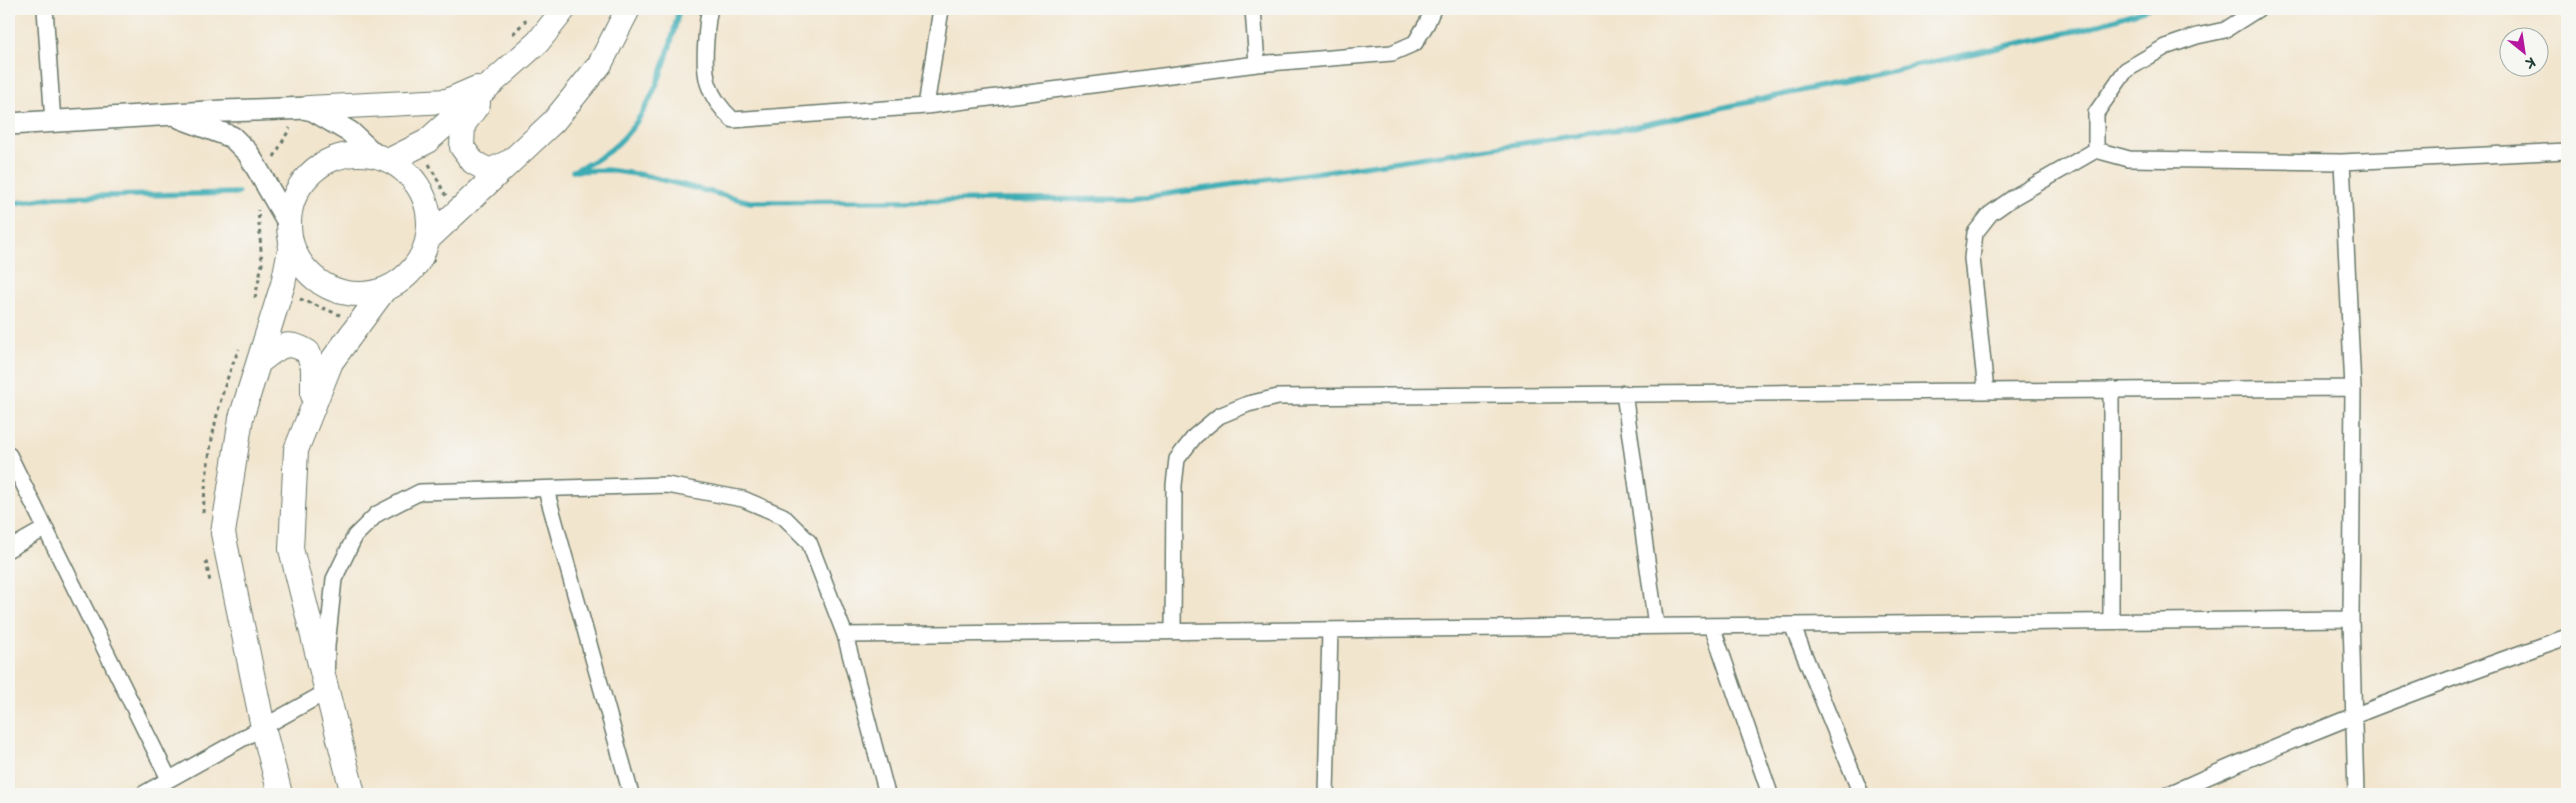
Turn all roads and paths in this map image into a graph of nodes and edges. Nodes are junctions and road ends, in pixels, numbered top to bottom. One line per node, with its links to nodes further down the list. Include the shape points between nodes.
1 (44, 9): 14 (street)
2 (564, 9): 10 (main road, via 538,42)
3 (628, 9): 19 (main road, via 600,64 554,121)
4 (710, 9): 11 (street, via 704,68 710,91 733,120)
5 (941, 9): 11 (street)
6 (1253, 9): 9 (street)
7 (1433, 9): 9 (street, via 1414,42 1392,53)
8 (2258, 9): 16 (street, via 2225,30 2165,47 2126,70 2096,113)
9 (1257, 64): 11 (street)
10 (497, 79): 12 (main road, via 447,102); 18 (main road, via 426,142); 19 (main road, via 463,125 462,147 473,162 488,171)
11 (926, 106)
12 (302, 109): 13 (main road); 18 (main road, via 350,132); 21 (path, via 269,165)
13 (171, 115): 14 (main road); 21 (main road, via 232,137)
14 (53, 122): 15 (main road)
15 (9, 124)
16 (2096, 150): 20 (street, via 2128,159); 31 (street, via 2014,197 1990,214 1975,233 1972,258)
17 (2567, 151): 20 (street)
18 (383, 159): 22 (main road, via 368,154 344,155 322,164 304,179 293,199); 23 (main road, via 409,174 422,193)
19 (511, 161): 23 (main road)
20 (2342, 162): 29 (street)
21 (260, 172): 22 (main road)
22 (290, 233): 25 (main road, via 301,265 318,282 346,293); 26 (main road)
23 (434, 247): 25 (path); 25 (main road)
24 (257, 286): 26 (path)
25 (392, 292): 27 (main road)
26 (280, 293): 27 (path); 28 (main road)
27 (357, 324): 33 (main road, via 331,362)
28 (259, 362): 33 (main road, via 282,345 296,344 308,352 313,367); 49 (main road, via 241,418 223,533)
29 (2353, 388): 30 (street); 38 (street)
30 (2111, 389): 31 (street); 39 (street)
31 (1986, 391): 32 (street)
32 (1624, 393): 41 (street); 44 (street, via 1278,397 1248,404 1219,416 1195,436 1177,459)
33 (313, 402): 47 (main road, via 296,450 291,549)
34 (9, 455): 36 (street)
35 (546, 490): 45 (street, via 667,485 743,499 783,516 809,542); 47 (street, via 420,492 377,514 355,536 334,579); 54 (street)
36 (44, 529): 37 (street); 50 (street)
37 (9, 549)
38 (2351, 619): 39 (street); 48 (street)
39 (2111, 621): 40 (street)
40 (1792, 625): 42 (street); 58 (street)
41 (1656, 626): 42 (street); 43 (street)
42 (1712, 626): 57 (street)
43 (1330, 630): 44 (street); 56 (street)
44 (1173, 632): 45 (street)
45 (845, 635): 55 (street)
46 (2567, 637): 48 (street, via 2424,687)
47 (326, 692): 49 (street); 53 (main road)
48 (2354, 717): 59 (street, via 2271,748); 60 (street)
49 (263, 727): 50 (street); 52 (main road)
50 (170, 779): 51 (street)
51 (143, 794)
52 (280, 794)
53 (353, 794)
54 (631, 794)
55 (887, 794)
56 (1326, 794)
57 (1770, 794)
58 (1861, 794)
59 (2169, 794)
60 (2356, 794)

